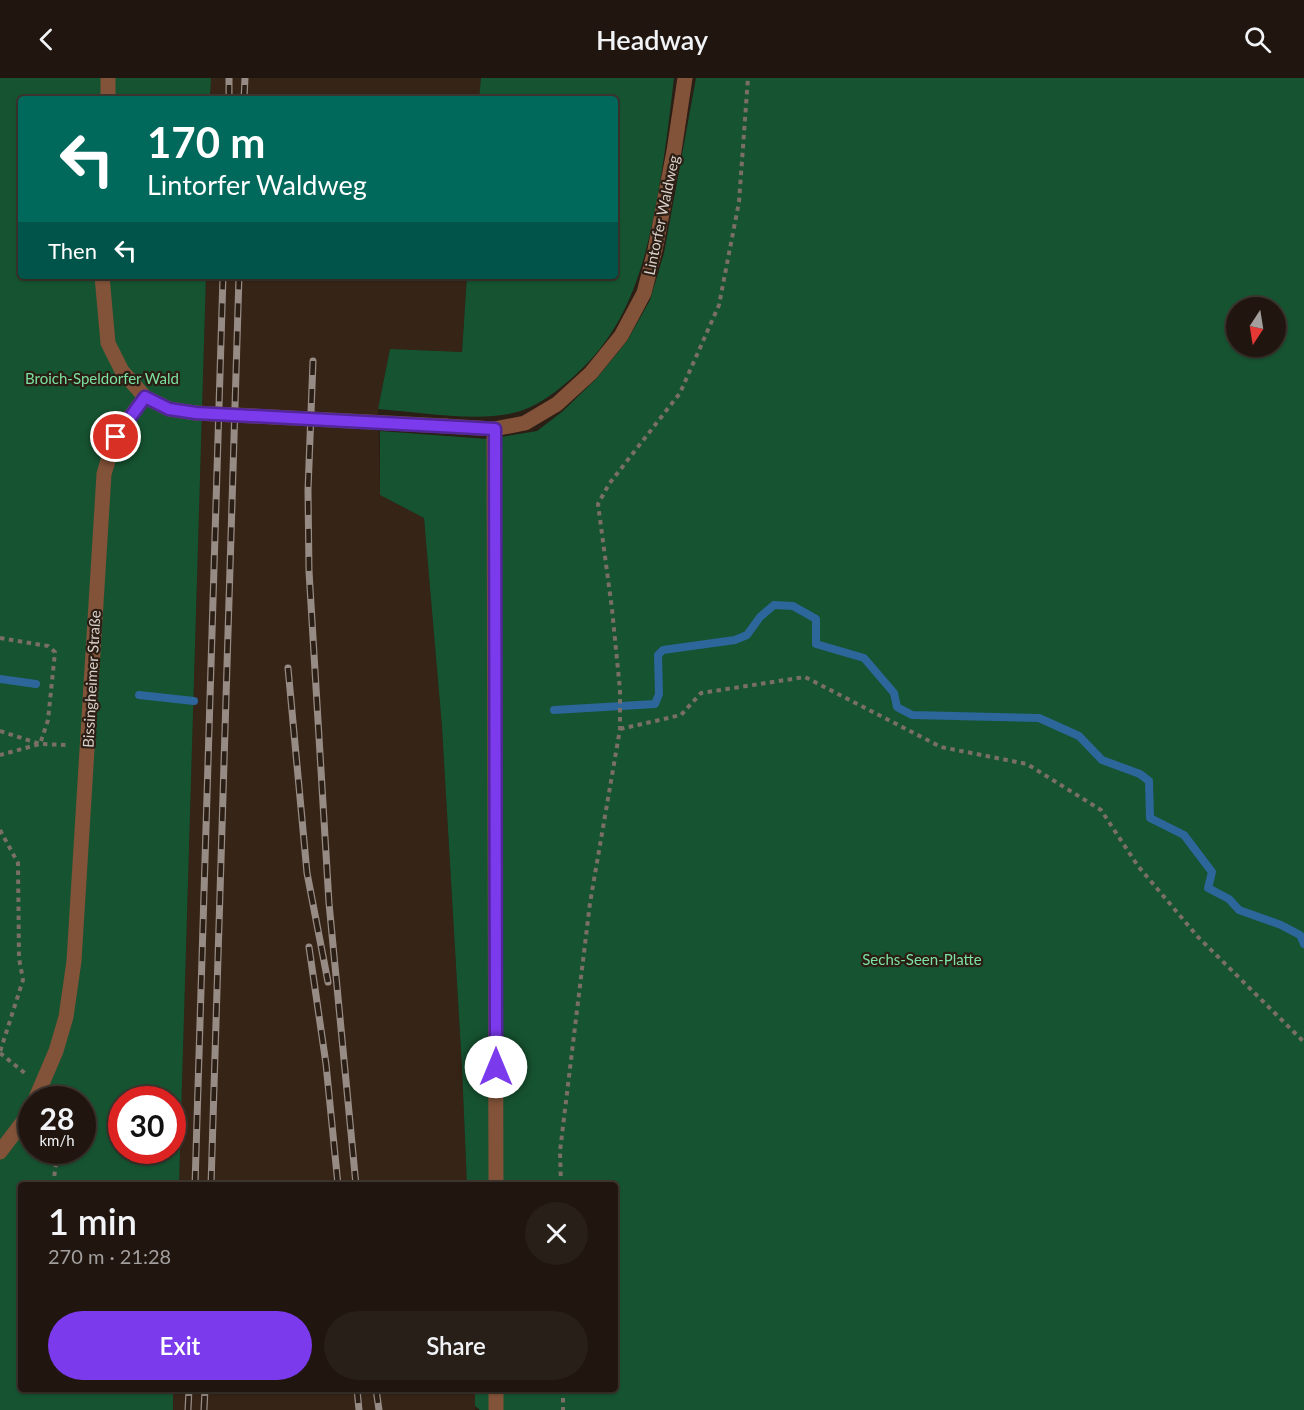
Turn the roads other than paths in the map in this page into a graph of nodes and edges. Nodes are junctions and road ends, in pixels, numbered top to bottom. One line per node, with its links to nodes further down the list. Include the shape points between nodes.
1 (108, 78): 3 (street)
2 (685, 78): 6 (street, Lintorfer Waldweg, via 656,250 644,293 621,336 599,364 557,404 525,423)
3 (108, 96)
4 (102, 279): 5 (street, via 108,343 122,372)
5 (145, 397): 6 (street, Lintorfer Waldweg, bridge, via 169,409 196,413); 7 (street, Bissingheimer Straße, via 116,437 104,474 74,961 66,1017)
6 (495, 429): 10 (street)
7 (41, 1086)
8 (18, 1129): 9 (street)
9 (0, 1152)
10 (496, 1182)
11 (496, 1392): 12 (street)
12 (496, 1410)

